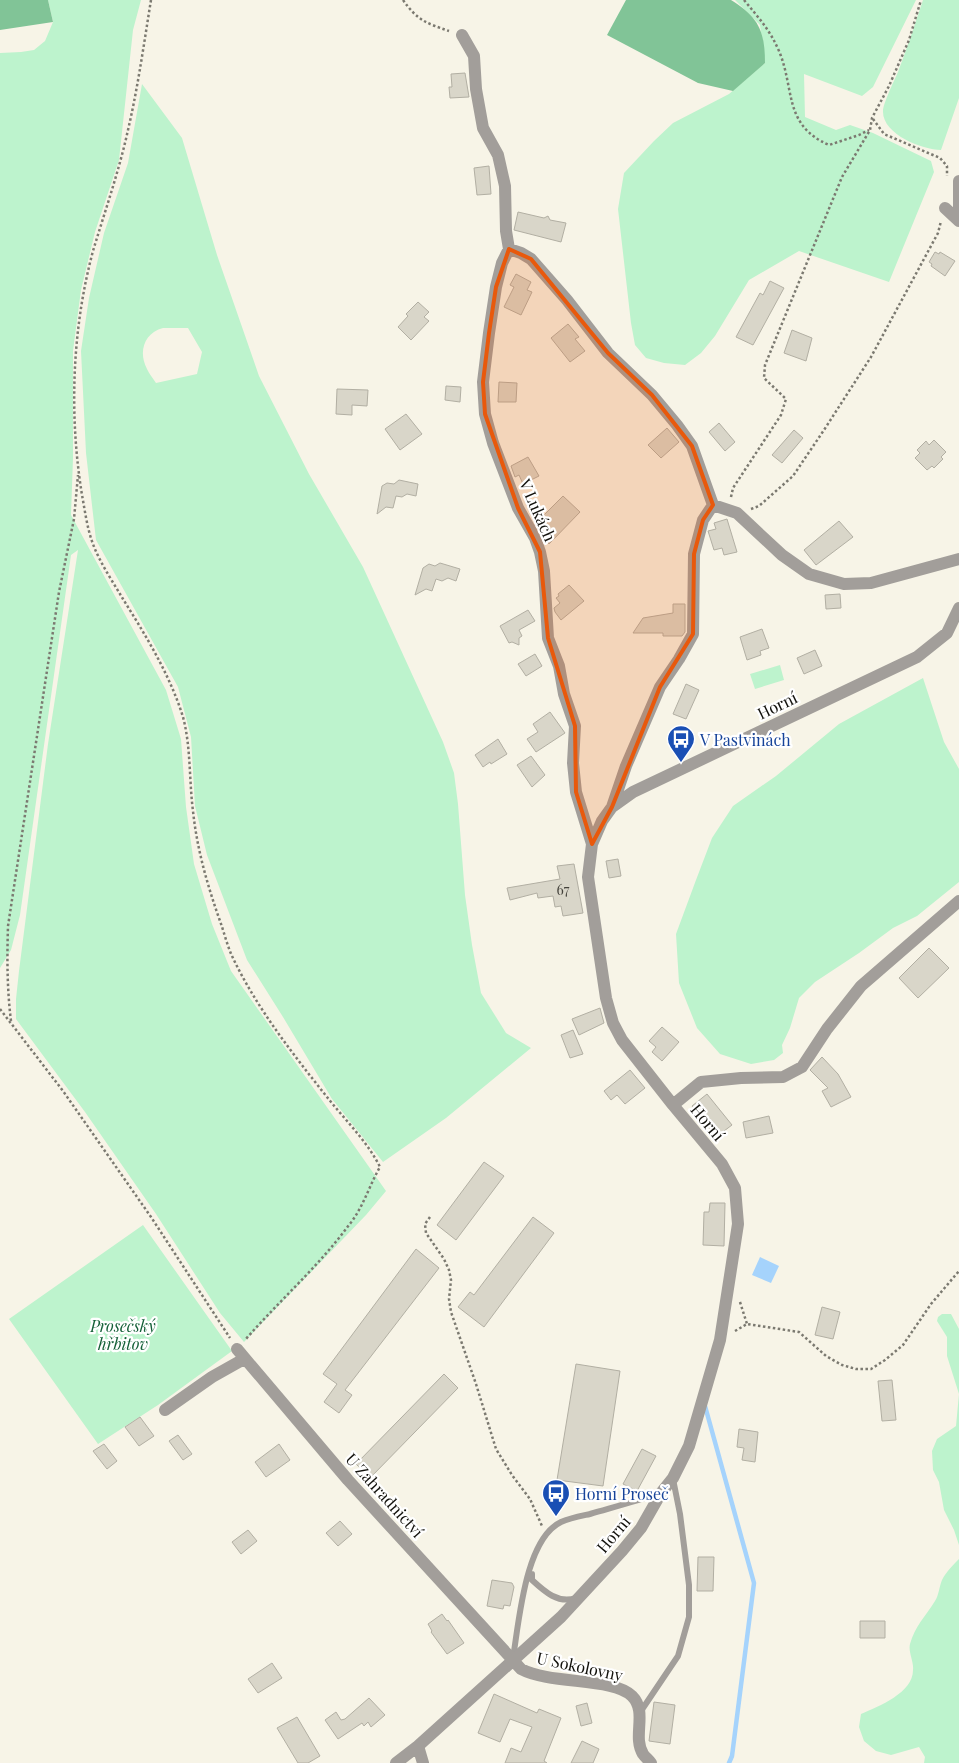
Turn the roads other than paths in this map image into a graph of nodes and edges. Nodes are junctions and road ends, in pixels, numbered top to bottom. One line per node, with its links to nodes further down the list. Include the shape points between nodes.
1 (462, 36): 6 (street, V Lukách, via 474,56 483,128 498,155 505,186)
2 (953, 182): 4 (street)
3 (945, 208): 5 (street)
4 (959, 210)
5 (959, 221)
6 (509, 249): 7 (street, via 531,259 608,354 652,395 678,425 692,446); 11 (street, V Lukách, via 496,287 489,333 483,382 485,414 518,508 540,552 548,638 575,726 573,763 576,792)
7 (714, 505): 8 (street, via 733,512 809,574 844,584 871,582); 10 (street, via 702,520 694,554 693,634 660,687)
8 (959, 559)
9 (959, 608): 10 (street, Horní, via 947,633 917,656 633,792)
10 (612, 806): 11 (street, Horní)
11 (592, 844): 13 (street, Horní, via 588,877 606,998 613,1023 622,1040)
12 (959, 901): 13 (street, via 861,986 802,1067 783,1077 701,1082)
13 (672, 1105): 15 (street, Horní, via 730,1176 735,1188 738,1224 720,1340 691,1438)
14 (165, 1410): 19 (street, U Zahradnictví, via 240,1354 348,1480)
15 (673, 1478): 16 (street, Horní); 20 (lane, via 690,1585 689,1617 678,1656)
16 (661, 1492): 17 (lane, via 560,1522 545,1534); 18 (street, Horní, via 641,1528)
17 (531, 1565): 18 (lane, via 532,1580 556,1599); 19 (lane)
18 (580, 1597): 19 (street, Horní)
19 (513, 1659): 20 (street, U Sokolovny, via 521,1669 531,1674 625,1691); 21 (street, Horní)
20 (641, 1711): 22 (street, via 639,1741)
21 (418, 1746): 23 (street, Horní); 24 (street)
22 (645, 1760)
23 (396, 1763)
24 (423, 1763)

